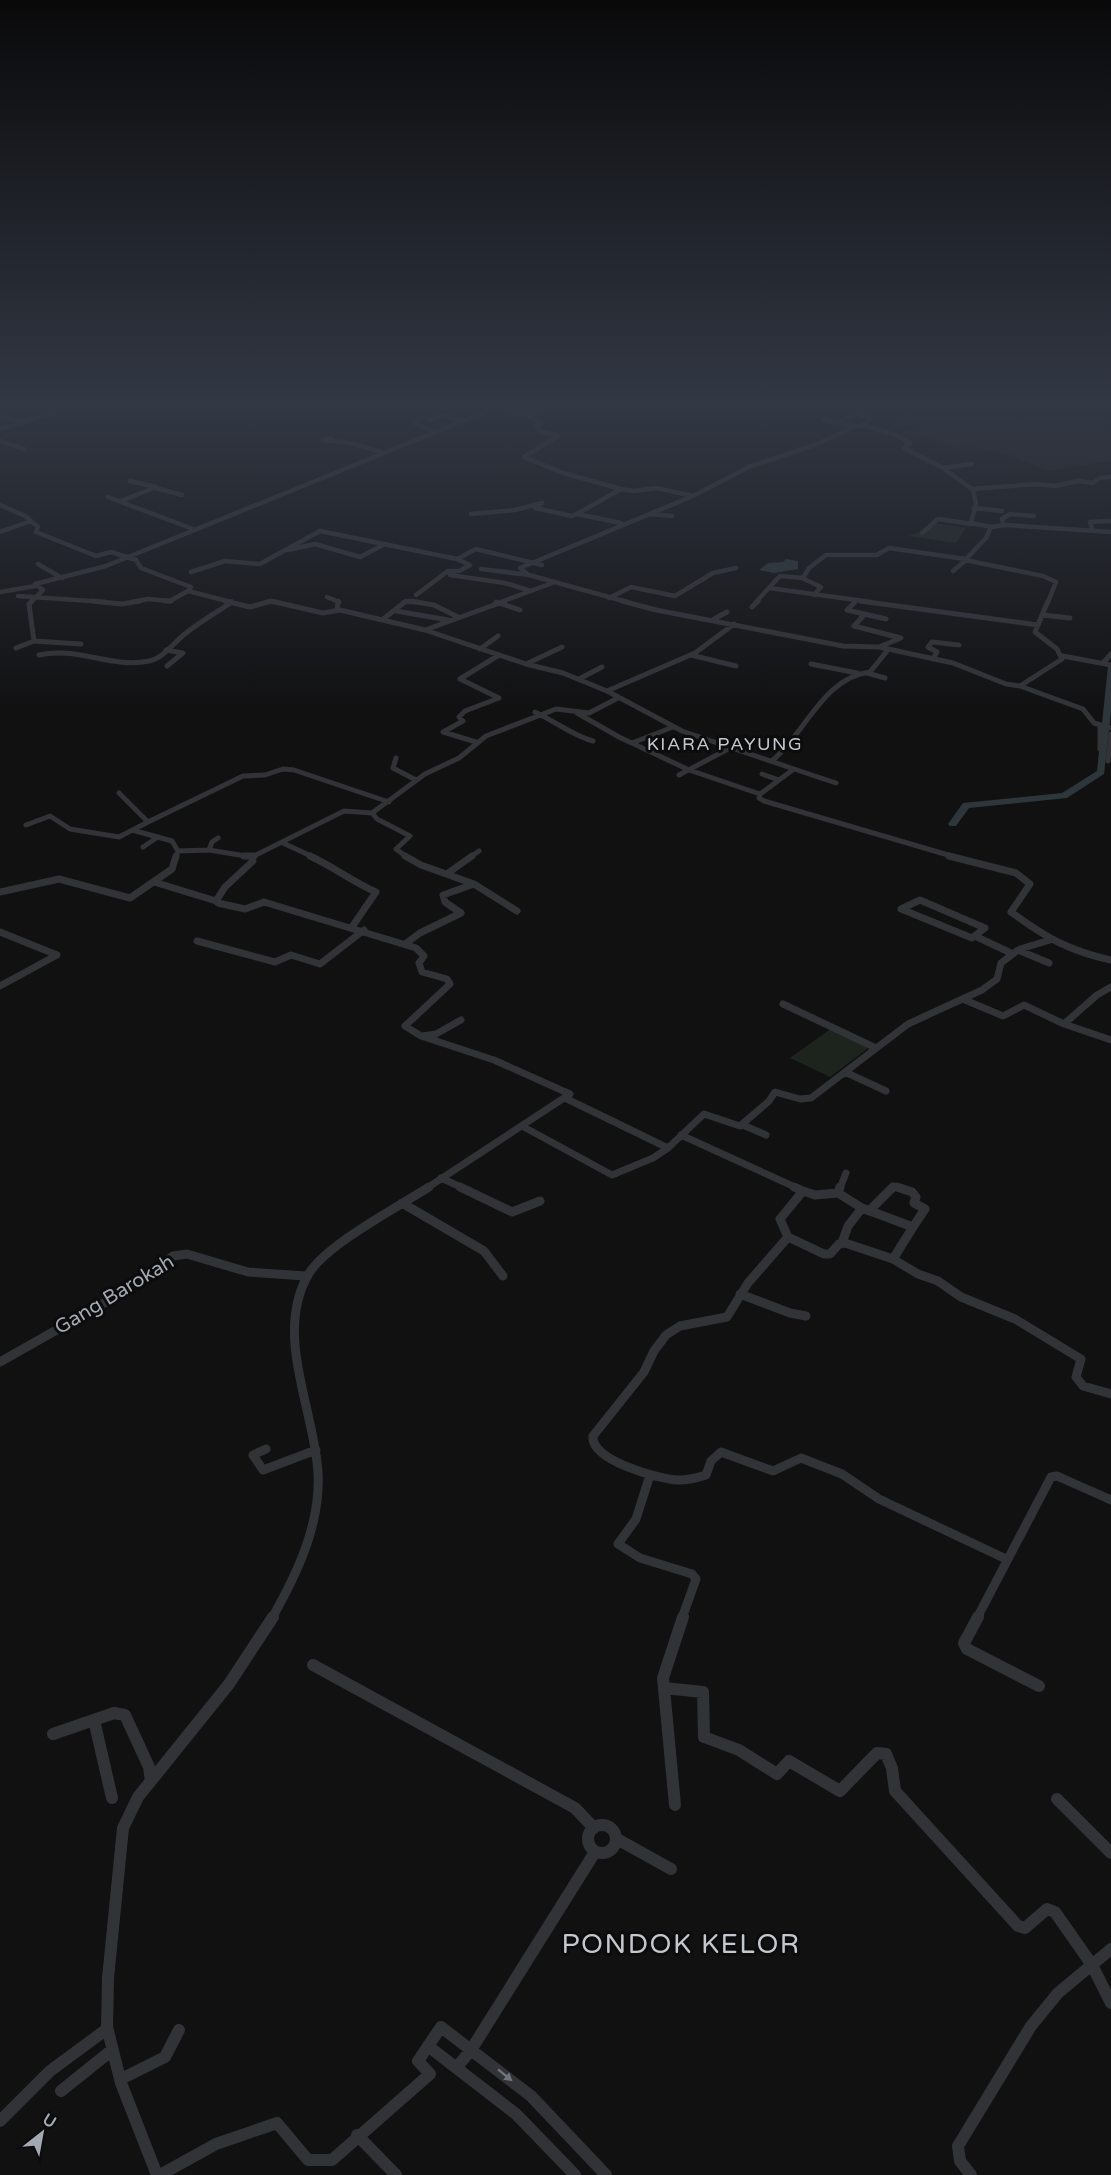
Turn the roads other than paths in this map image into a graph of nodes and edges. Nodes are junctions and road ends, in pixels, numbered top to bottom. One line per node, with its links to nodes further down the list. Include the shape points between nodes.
1 (3, 506): 17 (street)
2 (136, 506): 16 (street)
3 (248, 506): 23 (street)
4 (524, 506): 11 (street, via 485,516)
5 (538, 506): 12 (street)
6 (590, 506): 12 (street)
7 (667, 506): 13 (street)
8 (974, 508): 9 (street); 20 (street)
9 (1002, 511)
10 (172, 514): 16 (street)
11 (471, 514)
12 (577, 514): 19 (street)
13 (648, 514): 14 (street, via 659,518); 19 (street)
14 (672, 516)
15 (1034, 516): 21 (street, via 1010,514 1002,519)
16 (162, 517): 23 (street)
17 (31, 521): 25 (street); 30 (street, via 38,527 36,532 86,553 96,556 110,552)
18 (1111, 522): 24 (street, via 1091,522)
19 (622, 524): 33 (street)
20 (972, 524): 22 (street); 27 (street, via 938,519)
21 (1003, 525): 22 (street); 24 (street)
22 (991, 527): 32 (street)
23 (193, 529): 30 (street)
24 (1093, 531): 26 (street)
25 (0, 532)
26 (1111, 532)
27 (922, 533)
28 (383, 545): 29 (street, via 360,557 315,544); 29 (street, via 320,531); 31 (street)
29 (288, 549): 38 (street, via 260,564 225,561)
30 (129, 557): 41 (street); 47 (street, via 138,561 141,568 191,587)
31 (457, 559): 33 (street, via 476,549); 39 (street, via 470,565)
32 (965, 560): 37 (street); 42 (street, via 889,548 879,554 826,555); 66 (street, via 1052,579 1056,582 1053,593)
33 (534, 562): 40 (street, via 542,566); 40 (street, via 520,567)
34 (38, 564): 41 (street)
35 (736, 568): 55 (street, via 716,570 675,596 631,587)
36 (481, 569): 40 (street)
37 (953, 571)
38 (191, 572)
39 (446, 575): 48 (street, via 506,583); 50 (street)
40 (529, 575): 43 (street)
41 (62, 578): 44 (street)
42 (801, 578): 45 (street); 46 (street, via 779,577); 51 (street, via 820,586)
43 (556, 582): 48 (street); 55 (street)
44 (35, 586): 49 (street); 53 (street, via 43,590)
45 (793, 587)
46 (769, 588): 51 (street); 60 (street)
47 (188, 591): 53 (street, via 170,601 148,599 122,604); 56 (street)
48 (531, 591): 57 (street)
49 (0, 592)
50 (416, 595)
51 (814, 595): 58 (street)
52 (18, 596): 53 (street)
53 (37, 596): 81 (street, via 29,604)
54 (327, 597): 61 (street, via 339,601)
55 (609, 598): 71 (street)
56 (232, 602): 61 (street, via 253,607 272,602 325,613); 89 (street)
57 (495, 602): 62 (street); 68 (street)
58 (855, 602): 59 (street); 65 (street, via 848,610)
59 (885, 606): 69 (street); 77 (street)
60 (752, 607)
61 (337, 610): 73 (street)
62 (520, 610)
63 (396, 611): 67 (street); 68 (street, via 407,600 441,608); 73 (street)
64 (727, 612): 71 (street)
65 (865, 614): 69 (street); 78 (street, via 854,626)
66 (1042, 615): 70 (street); 77 (street)
67 (423, 616): 74 (street); 76 (street)
68 (458, 617): 74 (street)
69 (875, 617): 72 (street); 78 (street)
70 (1070, 618)
71 (714, 619): 75 (street)
72 (886, 619)
73 (382, 620): 76 (street)
74 (449, 620): 79 (street)
75 (734, 624): 86 (street); 95 (street)
76 (408, 625): 79 (street)
77 (1038, 625): 96 (street, via 1035,633)
78 (868, 629): 86 (street, via 901,638)
79 (425, 630): 88 (street)
80 (498, 636): 88 (street)
81 (34, 641): 82 (street); 87 (street)
82 (60, 644): 83 (street); 90 (street)
83 (81, 645)
84 (959, 645): 97 (street, via 932,642 928,647 937,652)
85 (562, 647): 99 (street)
86 (879, 647): 91 (street)
87 (16, 648)
88 (480, 649): 94 (street)
89 (166, 650): 90 (street, via 157,659 143,662); 102 (street, via 183,653)
90 (55, 651): 92 (street)
91 (888, 651): 97 (street); 106 (street)
92 (39, 654)
93 (1111, 654): 98 (street)
94 (499, 655): 99 (street); 121 (street, via 460,679 499,698 465,711 459,717 463,721 443,732)
95 (691, 655): 103 (street); 110 (street)
96 (1063, 656): 98 (street); 109 (street)
97 (933, 659): 109 (street)
98 (1103, 663): 101 (street)
99 (526, 664): 108 (street)
100 (811, 664): 105 (street)
101 (1111, 665)
102 (167, 666)
103 (736, 666)
104 (602, 668): 108 (street)
105 (858, 673): 106 (street); 126 (street, via 824,699 804,730)
106 (867, 673): 107 (street)
107 (885, 678)
108 (579, 679): 110 (street)
109 (1020, 686): 117 (street, via 1083,709)
110 (608, 691): 111 (street)
111 (618, 698): 113 (street, via 589,713); 118 (street)
112 (536, 712): 114 (street)
113 (577, 713): 114 (street, via 559,709); 122 (street)
114 (542, 715): 116 (street); 120 (street)
115 (507, 720): 116 (street)
116 (518, 724): 121 (street)
117 (1100, 726): 119 (street); 124 (street)
118 (673, 727): 122 (street); 123 (street)
119 (1110, 730): 127 (street)
120 (593, 741)
121 (476, 742): 132 (street, via 459,758)
122 (632, 743): 128 (street)
123 (730, 748): 126 (street); 128 (street)
124 (1100, 749)
125 (396, 758): 132 (street, via 393,768)
126 (773, 760): 129 (street)
127 (1108, 761)
128 (689, 770): 131 (street); 136 (street)
129 (794, 770): 133 (street); 134 (street)
130 (762, 774): 133 (street)
131 (679, 775)
132 (416, 780): 137 (street)
133 (779, 780): 136 (street)
134 (836, 783)
135 (119, 793): 139 (street)
136 (760, 794): 162 (street, via 764,801 804,814 1026,878 1029,889 1011,912)
137 (388, 803): 138 (street); 139 (street, via 283,769 243,776)
138 (372, 813): 142 (street, via 344,812); 152 (street, via 410,836 396,849 398,852 421,865)
139 (148, 822): 143 (street)
140 (26, 825): 143 (street, via 50,816 70,830 112,837)
141 (296, 826): 142 (street)
142 (308, 829): 146 (street)
143 (132, 830): 144 (street)
144 (158, 837): 147 (street); 149 (street, via 172,841)
145 (219, 838): 148 (street)
146 (283, 843): 151 (street); 158 (street, via 376,892)
147 (143, 847)
148 (209, 850): 149 (street); 151 (street)
149 (178, 851): 153 (street, via 172,868)
150 (479, 851): 152 (street)
151 (252, 857): 156 (street, via 253,861)
152 (448, 873): 154 (street)
153 (154, 882): 155 (street, via 129,899 59,879); 156 (street)
154 (474, 884): 157 (street); 164 (street, via 443,895 444,902 461,913)
155 (0, 892)
156 (216, 901): 158 (street, via 245,909 264,902)
157 (517, 911)
158 (352, 927): 159 (street)
159 (364, 930): 163 (street, via 320,964 291,955 275,962); 164 (street)
160 (0, 932): 168 (street, via 57,955)
161 (975, 936): 161 (street, via 972,938 901,909 920,900 985,928); 165 (street)
162 (1050, 940): 165 (street); 166 (street, via 1082,954)
163 (197, 941)
164 (405, 944): 174 (street, via 424,956 418,963 422,972 447,979 450,984 405,1025)
165 (1017, 952): 167 (street); 170 (street, via 1001,963 997,979)
166 (1111, 960)
167 (1049, 963)
168 (0, 986)
169 (1111, 987): 173 (street)
170 (965, 1000): 173 (street, via 1003,1016 1024,1005); 176 (street, via 908,1024)
171 (783, 1004): 176 (street)
172 (461, 1020): 174 (street, via 436,1034)
173 (1064, 1024): 175 (street)
174 (421, 1036): 179 (street, via 494,1060 568,1092)
175 (1111, 1040)
176 (876, 1048): 177 (street)
177 (845, 1071): 178 (street); 180 (street, via 811,1098 775,1092)
178 (886, 1091)
179 (567, 1099): 181 (street); 184 (street)
180 (743, 1125): 182 (street); 183 (street, via 704,1114)
181 (522, 1126): 186 (street); 187 (street)
182 (766, 1134)
183 (681, 1135): 184 (street); 189 (street)
184 (668, 1148): 186 (street)
185 (846, 1173): 190 (street)
186 (612, 1175): 188 (street)
187 (441, 1178): 191 (street, via 512,1212); 192 (street)
188 (603, 1180)
189 (803, 1191): 190 (street, via 815,1195); 195 (street, via 780,1219)
190 (838, 1193): 193 (street)
191 (540, 1201)
192 (402, 1203): 198 (street, via 326,1254); 199 (street, via 484,1251)
193 (865, 1210): 194 (street); 194 (street, via 894,1186 912,1192 916,1197 914,1203 925,1209); 196 (street, via 848,1226)
194 (913, 1227): 197 (street)
195 (789, 1237): 196 (street, via 828,1255); 200 (street)
196 (842, 1243): 197 (street)
197 (893, 1259): 203 (street, via 961,1297 1035,1329 1081,1359 1077,1381)
198 (305, 1276): 202 (street, Gang Barokah, via 248,1272 187,1254 173,1256 120,1294); 205 (street, via 299,1293 296,1348)
199 (503, 1276)
200 (740, 1294): 201 (street); 206 (street, via 727,1317 680,1326 666,1335 644,1372 593,1436 596,1450)
201 (806, 1316)
202 (0, 1362)
203 (1111, 1394)
204 (266, 1449): 205 (street, via 253,1455 262,1470)
205 (316, 1450): 214 (street, via 317,1503 300,1559 280,1603 245,1661)
206 (650, 1475): 208 (street, via 682,1480 703,1478 711,1461 721,1452 772,1472 801,1458 842,1474 879,1499); 211 (street, via 636,1519 618,1544 696,1579 668,1658)
207 (1111, 1500): 208 (street, via 1053,1476)
208 (1006, 1559): 210 (street, via 964,1645)
209 (314, 1665): 218 (street, via 575,1808)
210 (1039, 1686)
211 (664, 1688): 217 (street); 224 (street, via 703,1692 704,1737 739,1750 777,1774 789,1761 840,1791 877,1753 886,1754 895,1791 1011,1919 1023,1928 1051,1909)
212 (94, 1720): 213 (street); 214 (street, via 114,1713 125,1715); 215 (street)
213 (53, 1734)
214 (151, 1781): 226 (street, via 125,1819 121,1838)
215 (112, 1798)
216 (1058, 1799): 221 (street)
217 (675, 1805)
218 (593, 1827): 219 (street, via 603,1824 613,1829); 220 (street, via 587,1835 588,1845)
219 (617, 1839): 220 (street, via 614,1848 605,1853); 222 (street)
220 (595, 1852): 230 (street)
221 (1111, 1853)
222 (671, 1869)
223 (1111, 1948): 224 (street)
224 (1092, 1965): 225 (street); 240 (street, via 1044,2009 1012,2053 958,2146 960,2161)
225 (1111, 2003)
226 (107, 2029): 229 (street); 234 (street, via 74,2049)
227 (179, 2030): 232 (street, via 165,2057)
228 (428, 2046): 230 (street, via 441,2027); 231 (street); 235 (street, via 418,2061 430,2074)
229 (112, 2050): 232 (street); 233 (street)
230 (471, 2050): 231 (street); 239 (street, one-way to 239, via 531,2096)
231 (457, 2067): 238 (street, via 516,2114)
232 (121, 2079): 236 (street)
233 (61, 2091)
234 (0, 2121)
235 (357, 2135): 236 (street, via 336,2158 314,2162 308,2160 280,2125 274,2124 216,2144); 237 (street)
236 (158, 2175)
237 (396, 2175)
238 (575, 2175)
239 (606, 2175)
240 (971, 2175)

